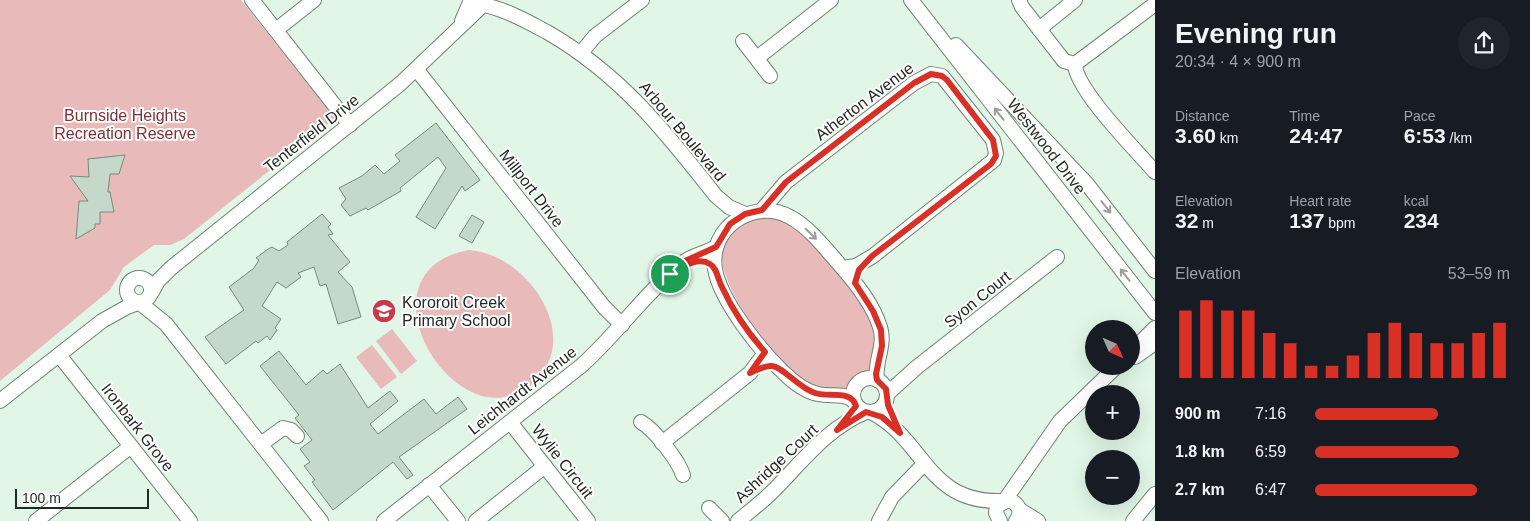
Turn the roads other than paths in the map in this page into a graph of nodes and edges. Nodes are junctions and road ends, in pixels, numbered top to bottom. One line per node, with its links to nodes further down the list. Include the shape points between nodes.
1 (252, 0): 14 (street)
2 (314, 0): 14 (street)
3 (502, 0): 12 (street)
4 (642, 0): 16 (street, via 595,36)
5 (831, 0): 17 (street)
6 (911, 0): 43 (street, Westwood Drive, one-way to 6)
7 (915, 0): 29 (street, Westwood Drive, one-way to 29, via 1088,184)
8 (1019, 0): 13 (street)
9 (1075, 0): 13 (street)
10 (481, 2): 12 (street); 19 (street, Tenterfield Drive)
11 (1154, 7): 18 (street)
12 (525, 20): 16 (street, Arbour Boulevard)
13 (1039, 29): 18 (street, via 1064,61)
14 (276, 30): 21 (street)
15 (742, 41): 17 (street)
16 (581, 53): 24 (street, Arbour Boulevard, via 618,82 652,116)
17 (756, 58): 20 (street)
18 (1075, 64): 22 (street, via 1078,78 1120,134)
19 (417, 70): 21 (street, Tenterfield Drive); 45 (street, Millport Drive, via 604,307)
20 (770, 76)
21 (350, 125): 31 (street, Tenterfield Drive)
22 (1155, 172)
23 (795, 175): 25 (street, via 781,186); 27 (street, via 780,198 780,209); 32 (street, Atherton Avenue, via 914,83 935,74 947,80 993,140 994,160)
24 (716, 196): 26 (street); 28 (street, via 725,216)
25 (762, 210): 26 (street); 27 (street)
26 (745, 214): 28 (street)
27 (784, 214): 36 (street, one-way to 36, via 812,234)
28 (724, 231): 30 (street)
29 (1135, 244): 34 (street); 37 (street, Westwood Drive)
30 (716, 247): 35 (street); 38 (street, via 685,261)
31 (186, 254): 39 (street, Tenterfield Drive, via 152,274); 42 (street, Tenterfield Drive, via 162,276)
32 (872, 256): 36 (street, via 856,266); 40 (street, via 859,270)
33 (1057, 257): 53 (street, Syon Court)
34 (1155, 262)
35 (715, 267): 38 (street, via 698,261); 49 (street, via 722,288 738,316)
36 (843, 268): 40 (street)
37 (1155, 271)
38 (670, 274): 45 (street, Leichhardt Avenue)
39 (138, 278): 41 (street, via 131,281); 42 (street, via 149,282)
40 (855, 283): 57 (street, via 881,330 882,346 876,370)
41 (127, 290): 42 (street, via 130,299); 44 (street, Tenterfield Drive)
42 (145, 299): 44 (street, Tenterfield Drive); 67 (street)
43 (1155, 313)
44 (102, 321): 51 (street, Tenterfield Drive)
45 (622, 325): 62 (street, Leichhardt Avenue, via 581,366)
46 (1155, 328): 47 (street)
47 (1140, 343)
48 (1155, 343): 50 (street)
49 (765, 352): 52 (street); 54 (street)
50 (1140, 354)
51 (59, 355): 60 (street, Tenterfield Drive); 68 (street, Ironbark Grove)
52 (778, 367): 54 (street, via 767,366); 61 (street, via 810,391 849,396)
53 (917, 367): 57 (street, via 892,380); 59 (street)
54 (750, 373): 66 (street)
55 (1107, 375): 58 (street)
56 (1110, 375): 58 (street)
57 (878, 380): 59 (street); 61 (street, via 867,379 854,391)
58 (1099, 383): 71 (street, via 1060,421)
59 (887, 397): 61 (street, via 881,408); 64 (street)
60 (0, 401)
61 (862, 407): 64 (street, via 887,421); 86 (street, Ashridge Court, via 808,453 774,490)
62 (510, 422): 70 (street, Wylie Circuit); 73 (street, Leichhardt Avenue)
63 (646, 426): 66 (street)
64 (900, 433): 69 (street)
65 (297, 436): 67 (street, via 283,428)
66 (662, 443): 72 (street)
67 (261, 444): 81 (street)
68 (131, 446): 79 (street); 80 (street, Ironbark Grove)
69 (924, 464): 75 (street); 87 (street, via 892,497)
70 (545, 466): 84 (street); 85 (street, Wylie Circuit)
71 (1028, 468): 76 (street); 77 (street)
72 (683, 475)
73 (430, 485): 82 (street, Leichhardt Avenue); 83 (street)
74 (1155, 494): 89 (street)
75 (964, 497): 76 (street); 78 (street)
76 (1004, 501): 77 (street, via 1012,501); 78 (street, via 997,506)
77 (1018, 513): 88 (street)
78 (998, 519)
79 (36, 521)
80 (190, 521)
81 (321, 521)
82 (384, 521)
83 (458, 521)
84 (476, 521)
85 (588, 521)
86 (738, 521)
87 (879, 521)
88 (1038, 521)
89 (1133, 521)

